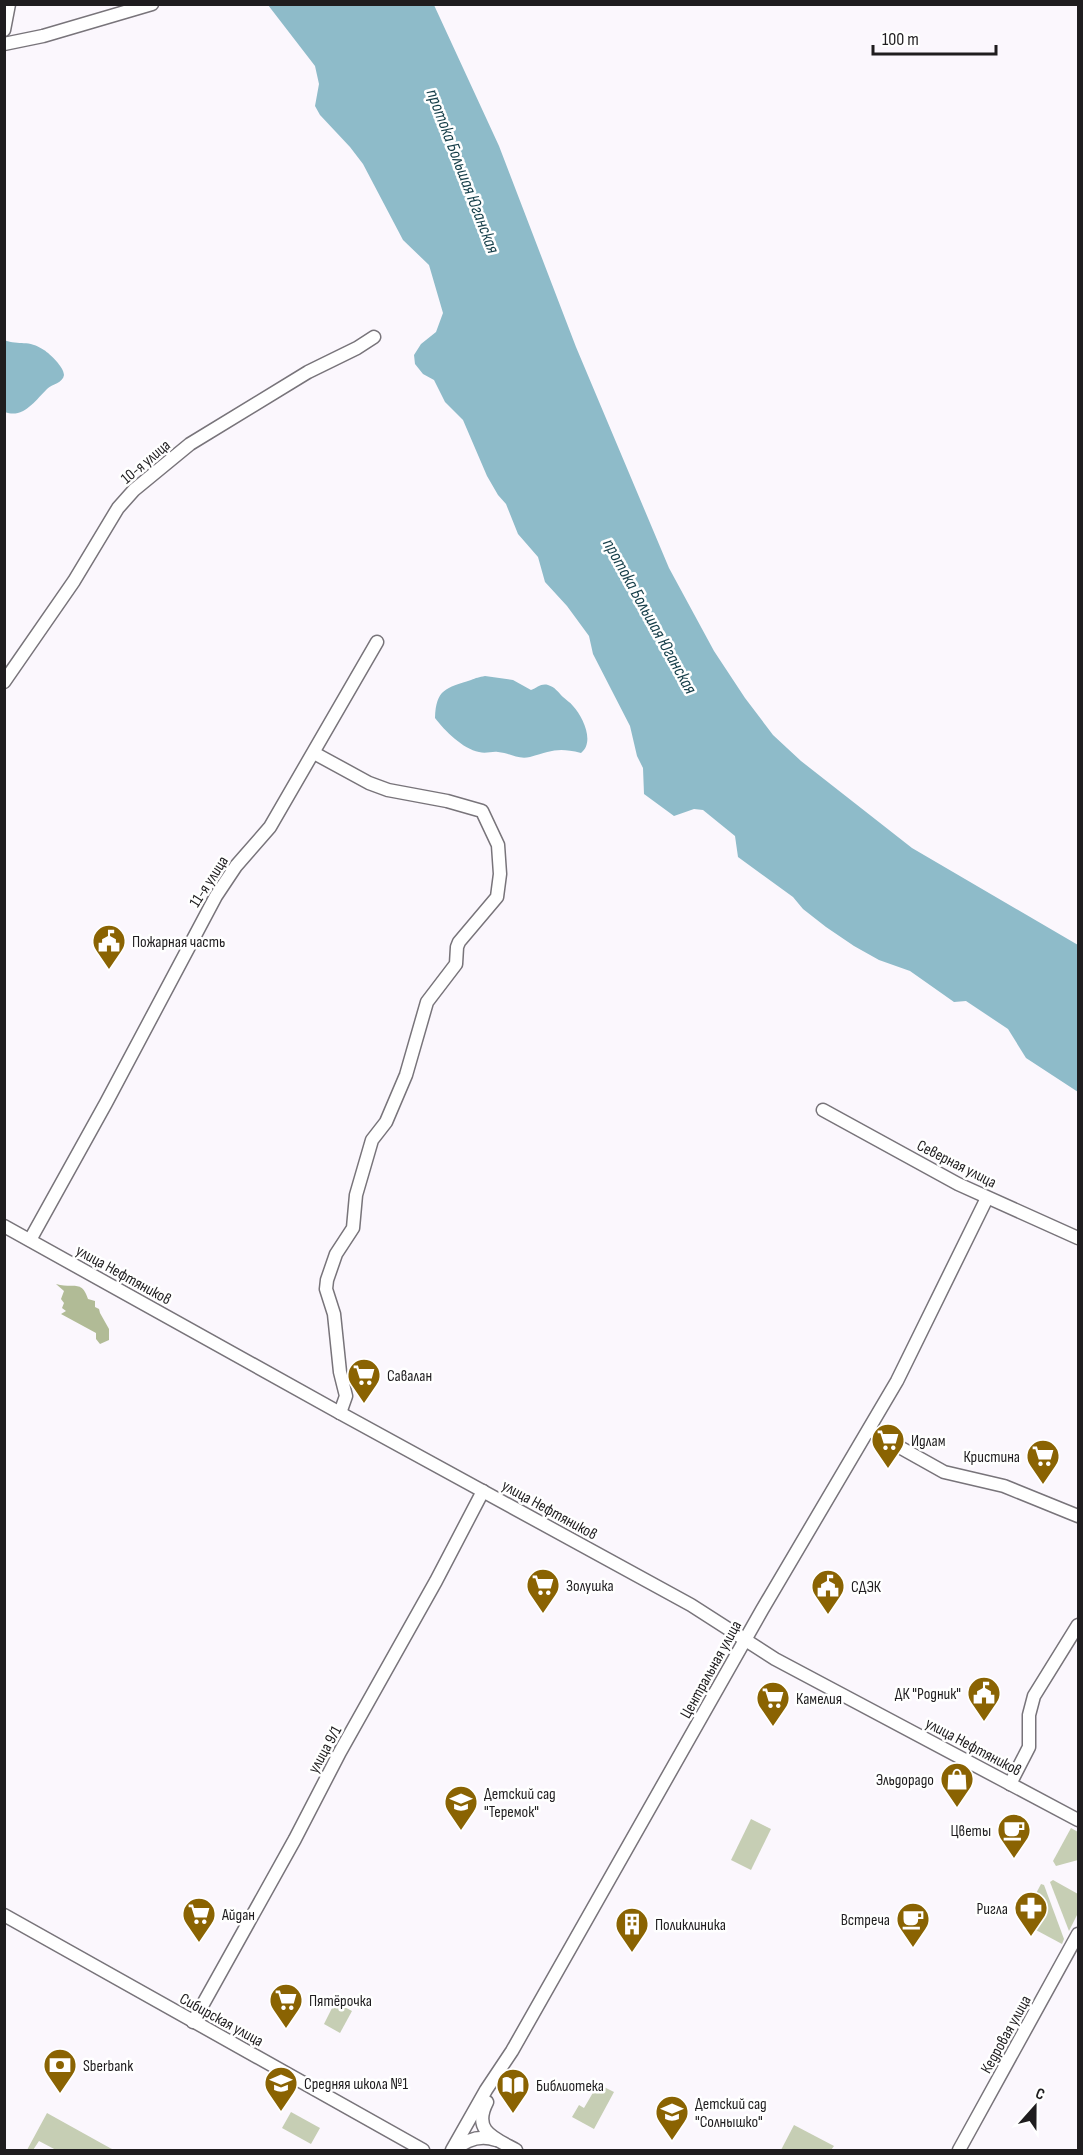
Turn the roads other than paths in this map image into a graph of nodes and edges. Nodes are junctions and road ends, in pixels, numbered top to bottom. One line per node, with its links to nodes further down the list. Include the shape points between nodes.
1 (9, 4): 3 (street)
2 (152, 4): 4 (street)
3 (4, 30)
4 (4, 44)
5 (374, 337): 7 (street, 10-я улица, via 190,444 134,489)
6 (377, 642): 8 (street, 11-я улица)
7 (4, 682)
8 (314, 753): 13 (street, 11-я улица, via 270,827 216,896); 14 (street, via 388,790 482,811 498,845 500,874 497,897 459,942 456,964 424,1008 406,1075 386,1122 372,1140 356,1195 353,1228 339,1248 327,1280 346,1396)
9 (824, 1110): 10 (street, Северная улица)
10 (987, 1198): 12 (street, Северная улица); 15 (street, Центральная улица, via 909,1359)
11 (4, 1226): 13 (street, улица Нефтяников)
12 (1078, 1238)
13 (30, 1240): 14 (street, улица Нефтяников)
14 (340, 1413): 16 (street, улица Нефтяников)
15 (868, 1430): 17 (street, via 944,1472 1004,1486); 19 (street, Центральная улица)
16 (483, 1491): 19 (street, улица Нефтяников, via 691,1605); 24 (street, улица 9/1)
17 (1078, 1516)
18 (1078, 1625): 20 (street, via 1034,1696 1029,1715 1029,1747)
19 (745, 1640): 20 (street, улица Нефтяников); 25 (street, Центральная улица)
20 (1010, 1784): 21 (street, улица Нефтяников)
21 (1078, 1820)
22 (4, 1915): 24 (street, Сибирская улица)
23 (1078, 1934): 31 (street, Кедровая улица)
24 (192, 2022): 27 (street, Сибирская улица)
25 (508, 2058): 26 (street, via 481,2119 487,2133); 28 (street, Центральная улица)
26 (498, 2141): 28 (street, via 476,2138); 29 (street); 30 (street)
27 (423, 2151)
28 (453, 2151)
29 (509, 2151)
30 (516, 2151)
31 (959, 2151)

